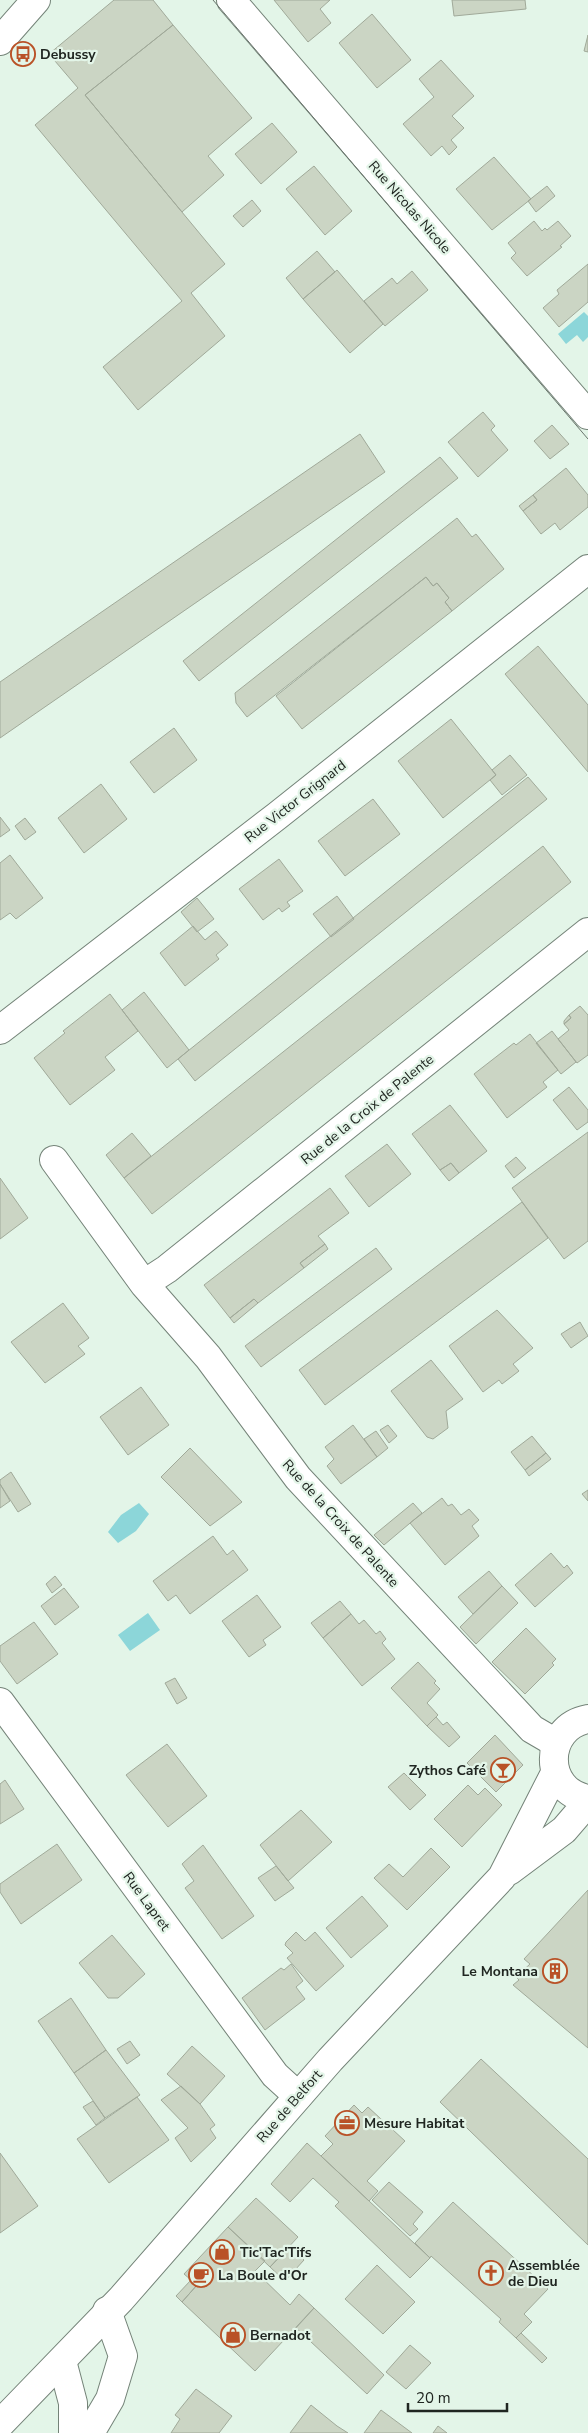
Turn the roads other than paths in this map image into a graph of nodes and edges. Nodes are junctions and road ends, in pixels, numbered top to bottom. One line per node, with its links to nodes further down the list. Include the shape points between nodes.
1 (36, 0): 3 (street)
2 (231, 0): 4 (street, Rue Nicolas Nicole)
3 (0, 41)
4 (588, 415)
5 (588, 569): 7 (street, Rue Victor Grignard)
6 (588, 932): 9 (street, Rue de la Croix de Palente, via 167,1269)
7 (0, 1030)
8 (54, 1160): 9 (street, Rue de la Croix de Palente)
9 (144, 1284): 12 (street, Rue de la Croix de Palente, via 208,1357 298,1478 532,1728)
10 (0, 1702): 16 (street, Rue Lapret, via 275,2075)
11 (588, 1719): 12 (street, via 570,1726)
12 (556, 1743): 13 (street, via 553,1753)
13 (555, 1773): 14 (street, via 573,1794); 15 (street, Rue de Belfort)
14 (588, 1801): 15 (street, via 564,1830)
15 (502, 1877): 16 (street, Rue de Belfort)
16 (298, 2096): 17 (street, Rue de Belfort)
17 (107, 2311): 18 (street, Rue de Belfort); 21 (street, via 123,2356 110,2399)
18 (62, 2361): 19 (street, Rue de Belfort); 20 (street, via 73,2403)
19 (0, 2424)
20 (73, 2433)
21 (90, 2433)

